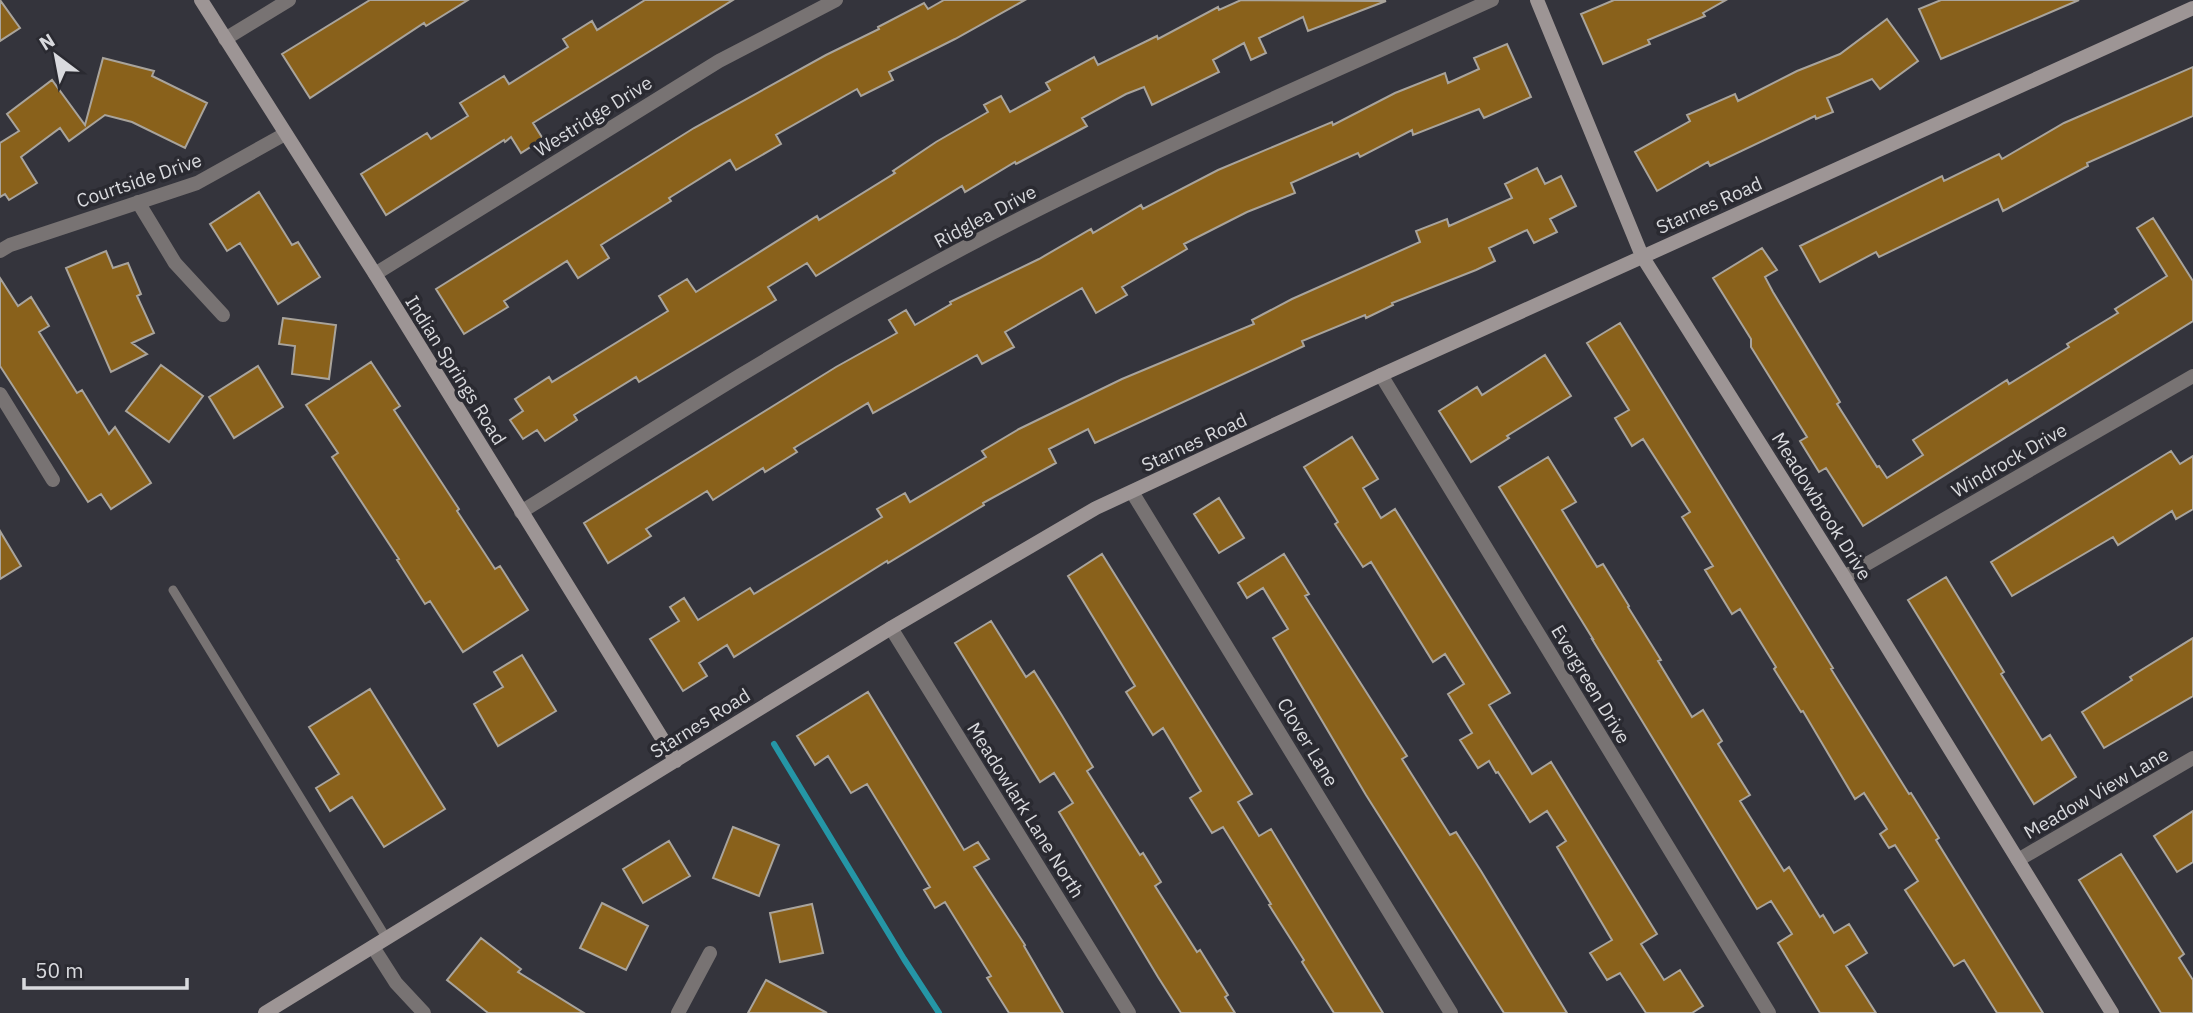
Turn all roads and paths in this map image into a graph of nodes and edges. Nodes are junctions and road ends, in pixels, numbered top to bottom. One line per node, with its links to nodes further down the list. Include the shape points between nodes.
1 (201, 0): 7 (main road, Indian Springs Road)
2 (289, 0): 7 (street)
3 (836, 0): 12 (street, Westridge Drive, via 719,61)
4 (1492, 0): 19 (street, Ridglea Drive, via 1097,179 899,282)
5 (1537, 0): 11 (main road, Meadowbrook Drive)
6 (2193, 8): 11 (main road, Starnes Road)
7 (225, 39): 8 (main road, Indian Springs Road)
8 (285, 134): 9 (street, Courtside Drive, via 197,183); 12 (main road, Indian Springs Road)
9 (138, 202): 10 (street, Courtside Drive); 13 (street, via 175,263)
10 (0, 251)
11 (1642, 256): 14 (main road, Starnes Road); 20 (main road, Meadowbrook Drive)
12 (375, 274): 19 (main road, Indian Springs Road)
13 (223, 316)
14 (1381, 374): 18 (main road, Starnes Road); 33 (street, Evergreen Drive)
15 (2193, 376): 20 (street, Windrock Drive)
16 (0, 394): 17 (street)
17 (53, 480)
18 (1132, 492): 22 (main road, Starnes Road, via 1096,508); 32 (street, Clover Lane)
19 (521, 512): 24 (main road, Indian Springs Road)
20 (1844, 577): 25 (main road, Meadowbrook Drive)
21 (173, 590): 26 (lane)
22 (891, 628): 24 (main road, Starnes Road); 31 (street, Meadowlark Lane North)
23 (2193, 758): 25 (street, Meadow View Lane)
24 (676, 761): 26 (main road, Starnes Road)
25 (2018, 860): 34 (main road, Meadowbrook Drive)
26 (380, 943): 28 (main road, Starnes Road); 29 (street, via 396,983)
27 (710, 953): 30 (street)
28 (265, 1013)
29 (424, 1013)
30 (678, 1013)
31 (1129, 1013)
32 (1451, 1013)
33 (1769, 1013)
34 (2112, 1013)

